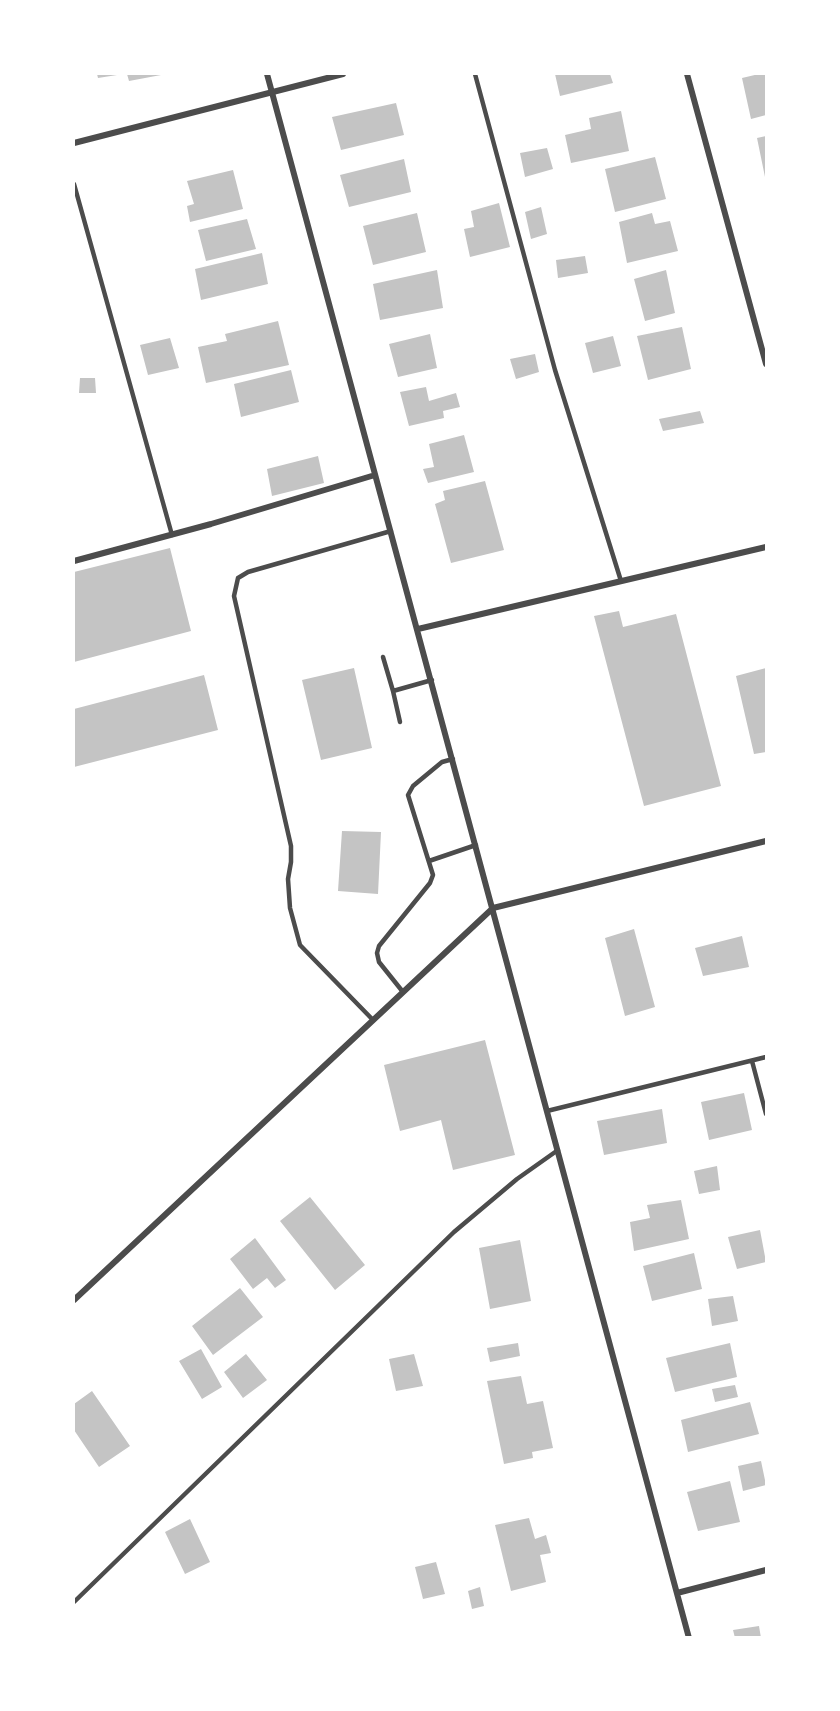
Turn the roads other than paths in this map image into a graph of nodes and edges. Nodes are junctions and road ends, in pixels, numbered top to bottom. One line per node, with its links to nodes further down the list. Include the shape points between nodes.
1 (267, 74): 5 (street)
2 (343, 74): 5 (street)
3 (475, 74): 14 (lane, via 555,370)
4 (687, 74): 8 (street)
5 (272, 91): 6 (street); 9 (street)
6 (74, 143)
7 (74, 184): 11 (lane)
8 (766, 364)
9 (375, 476): 10 (street); 11 (street)
10 (391, 531): 15 (street); 26 (lane, via 248,572 238,578 234,596 291,846 290,908 300,945)
11 (172, 535): 13 (street)
12 (766, 547): 14 (street)
13 (74, 561)
14 (621, 581): 15 (street)
15 (418, 628): 17 (street)
16 (383, 657): 18 (lane)
17 (432, 680): 18 (lane); 20 (street)
18 (393, 691): 19 (lane)
19 (400, 722)
20 (453, 759): 22 (street); 23 (lane, via 442,762 408,795)
21 (766, 841): 24 (street)
22 (476, 845): 23 (lane); 24 (street)
23 (429, 861): 25 (lane, via 433,875 430,884 377,953 379,962)
24 (493, 908): 25 (street); 29 (street)
25 (403, 992): 26 (street)
26 (373, 1020): 32 (street)
27 (766, 1057): 28 (lane)
28 (752, 1061): 29 (lane); 30 (lane)
29 (548, 1111): 31 (street)
30 (766, 1114)
31 (558, 1150): 34 (street); 35 (lane, via 453,1232)
32 (74, 1300)
33 (766, 1570): 34 (street)
34 (677, 1593): 36 (street)
35 (74, 1602)
36 (689, 1638)

